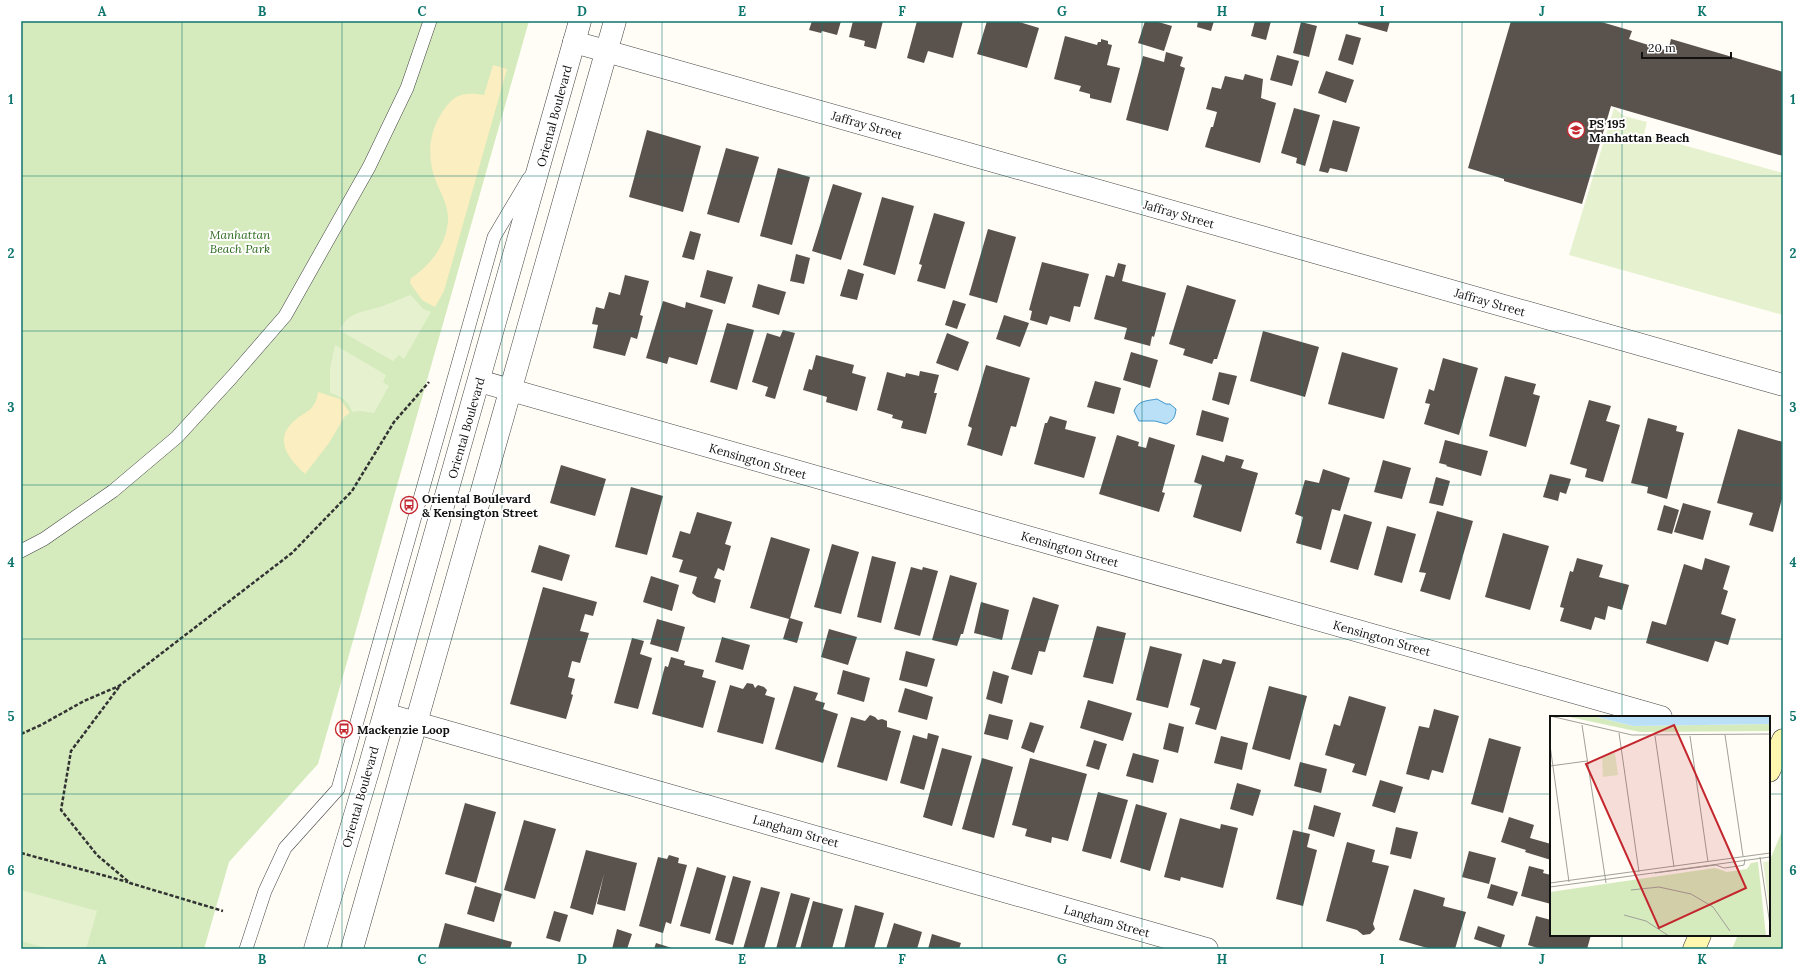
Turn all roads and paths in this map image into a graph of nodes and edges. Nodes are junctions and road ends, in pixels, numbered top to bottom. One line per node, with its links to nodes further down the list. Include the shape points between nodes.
1 (430, 21): 11 (lane, via 407,88 369,167 285,316 177,437 113,491)
2 (580, 21): 4 (street, Oriental Boulevard)
3 (616, 21): 5 (street)
4 (574, 42): 5 (street, Jaffray Street); 6 (street, Oriental Boulevard)
5 (607, 52): 9 (street, Jaffray Street); 10 (street)
6 (544, 152): 8 (street, Oriental Boulevard); 23 (lane, via 494,237 338,789 285,848 265,891)
7 (430, 380): 12 (path, via 394,422 352,491 292,553)
8 (479, 381): 10 (street, Kensington Street); 13 (street, Oriental Boulevard)
9 (1783, 385)
10 (510, 390): 14 (street, Kensington Street); 15 (street)
11 (21, 551)
12 (119, 686): 16 (path); 20 (path, via 70,751 61,810 97,855)
13 (385, 714): 15 (street, Langham Street); 24 (street, Oriental Boulevard)
14 (1657, 716)
15 (416, 723): 25 (street); 26 (street, Langham Street)
16 (21, 734)
17 (1777, 746): 18 (main road)
18 (1770, 768)
19 (21, 853): 20 (path)
20 (130, 883): 21 (path)
21 (223, 911)
22 (1700, 936): 27 (main road)
23 (246, 949)
24 (315, 949)
25 (352, 949)
26 (1207, 949)
27 (1694, 949)

